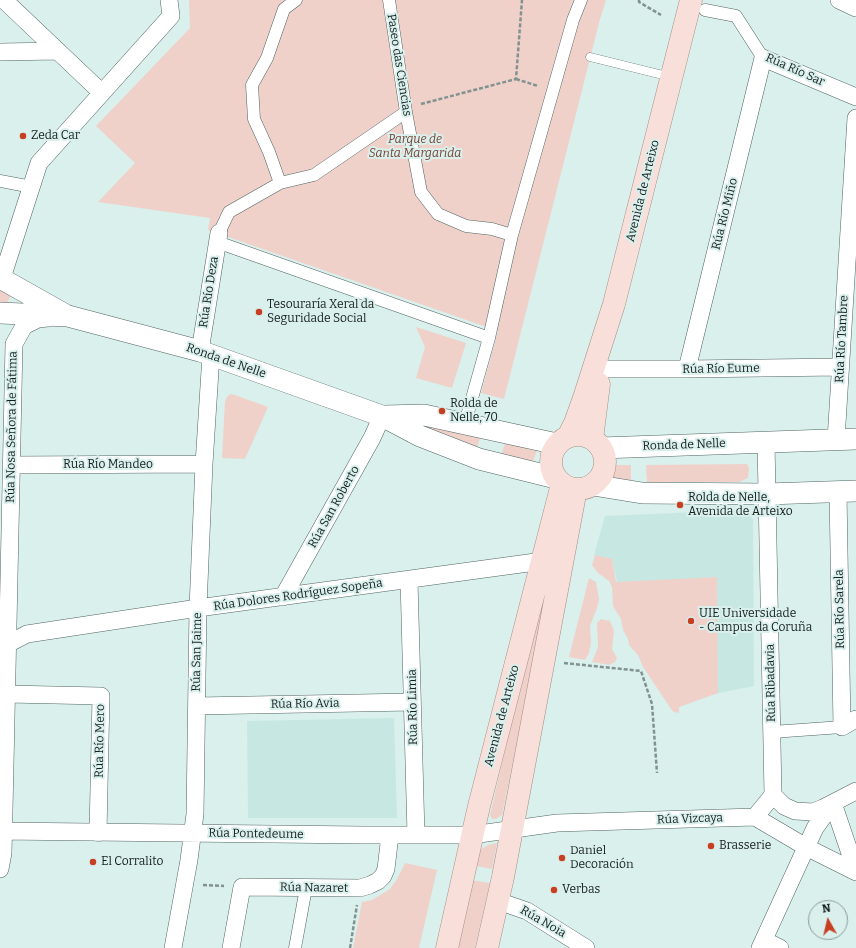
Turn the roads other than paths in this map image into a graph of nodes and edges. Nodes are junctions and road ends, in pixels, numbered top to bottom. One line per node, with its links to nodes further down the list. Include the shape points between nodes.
1 (4, 0): 10 (street)
2 (170, 0): 15 (street, via 171,16)
3 (296, 0): 7 (street)
4 (389, 0): 17 (street, Paseo das Ciencias)
5 (581, 0): 22 (street, via 573,20)
6 (839, 0): 9 (street)
7 (284, 4): 20 (street, via 267,58 252,85 254,119)
8 (698, 5): 13 (street, Rúa Río Sar, via 736,16); 14 (main road, Avenida de Arteixo)
9 (856, 8)
10 (58, 51): 11 (street); 15 (street)
11 (0, 52)
12 (590, 57): 14 (lane)
13 (763, 58): 16 (street, Rúa Río Sar); 33 (street, Rúa Río Miño)
14 (672, 78): 25 (main road, Avenida de Arteixo)
15 (102, 93): 21 (street, via 39,163)
16 (856, 97)
17 (406, 112): 20 (street, via 314,175); 22 (street, Paseo das Ciencias, via 421,192 438,214 466,226)
18 (856, 118): 31 (street, Rúa Río Tambre)
19 (0, 181): 21 (street)
20 (280, 183): 23 (street, via 229,212)
21 (32, 187): 24 (street)
22 (512, 235): 28 (street)
23 (218, 237): 28 (street); 30 (street, Rúa Río Deza)
24 (1, 278): 27 (street, Ronda de Nelle)
25 (614, 304): 32 (main road, Avenida de Arteixo); 37 (main road, Avenida de Arteixo, via 575,423)
26 (0, 313): 27 (street, Ronda de Nelle); 29 (street, Rúa Nosa Señora de Fátima, via 9,318 14,326)
27 (68, 316): 29 (street, Rúa Nosa Señora de Fátima, via 38,319 24,326); 30 (street, Ronda de Nelle)
28 (489, 338): 35 (street)
29 (14, 344): 41 (street, Rúa Nosa Señora de Fátima)
30 (205, 353): 34 (street, Ronda de Nelle); 40 (street, Rúa San Jaime)
31 (840, 367): 33 (street, Rúa Río Eume); 36 (street, Rúa Río Tambre)
32 (602, 369): 33 (street, Rúa Río Eume); 39 (main road, Avenida de Arteixo, via 597,395)
33 (687, 370)
34 (382, 416): 35 (street, Ronda de Nelle, via 424,415); 42 (street, Ronda de Nelle, via 420,436 475,457); 47 (street, Rúa San Roberto, via 376,432)
35 (465, 423): 37 (street, Ronda de Nelle)
36 (846, 439): 38 (street, Ronda de Nelle)
37 (562, 440): 39 (main road, via 576,435); 42 (main road, via 552,452 551,470)
38 (766, 442): 39 (street, Ronda de Nelle); 44 (street)
39 (597, 443): 42 (main road, via 605,464 599,479)
40 (204, 464): 41 (street, Rúa Río Mandeo); 49 (street, Rúa San Jaime)
41 (11, 465): 48 (street, Rúa Nosa Señora de Fátima)
42 (572, 484): 44 (street, Ronda de Nelle, via 642,493); 45 (main road, Avenida de Arteixo); 60 (main road)
43 (847, 492): 44 (street, Ronda de Nelle); 54 (street, Rúa Río Sarela)
44 (767, 494): 55 (street, Rúa Ribadavia)
45 (542, 561): 46 (street, Rúa Dolores Rodríguez Sopeña); 66 (main road, Avenida de Arteixo)
46 (409, 580): 47 (street, Rúa Dolores Rodríguez Sopeña); 52 (street, Rúa Río Limia)
47 (283, 597): 49 (street, Rúa Dolores Rodríguez Sopeña)
48 (4, 606): 50 (street, Rúa Nosa Señora de Fátima)
49 (198, 608): 50 (street, Rúa Dolores Rodríguez Sopeña, via 27,634); 53 (street, Rúa San Jaime)
50 (4, 646): 51 (street, Rúa Nosa Señora de Fátima)
51 (7, 694): 61 (street, Rúa Nosa Señora de Fátima); 62 (street, Rúa Río Mero, via 101,696)
52 (412, 702): 53 (street, Rúa Río Avia); 65 (street, Rúa Río Limia)
53 (197, 706): 63 (street, Rúa San Jaime)
54 (849, 723): 55 (street)
55 (772, 732): 57 (street, Rúa Ribadavia)
56 (856, 791): 58 (street)
57 (773, 795): 58 (street, via 784,806 795,811 813,812); 59 (street)
58 (833, 803): 67 (street, via 815,828); 69 (street)
59 (755, 817): 60 (street, Rúa Vizcaya, via 557,823); 67 (street)
60 (511, 829): 66 (street, Rúa Pontedeume); 71 (main road)
61 (2, 831): 62 (street, Rúa Pontedeume); 68 (street, Rúa Nosa Señora de Fátima, via 3,853)
62 (98, 833): 63 (street, Rúa Pontedeume)
63 (193, 833): 64 (street, Rúa Pontedeume); 73 (street, Rúa San Jaime)
64 (390, 835): 65 (street, Rúa Pontedeume); 70 (street, Rúa Nazaret, via 386,869 378,881 360,888)
65 (416, 835): 66 (street, Rúa Pontedeume)
66 (472, 835): 76 (main road, Avenida de Arteixo)
67 (806, 847): 69 (street); 72 (street)
68 (0, 869)
69 (856, 871)
70 (306, 888): 74 (street, Rúa Nazaret, via 242,886); 75 (street)
71 (498, 901): 77 (main road); 78 (street, Rúa Noia, via 527,911)
72 (762, 944): 79 (street)
73 (173, 948)
74 (230, 948)
75 (295, 948)
76 (447, 948)
77 (487, 948)
78 (586, 948)
79 (780, 948)

